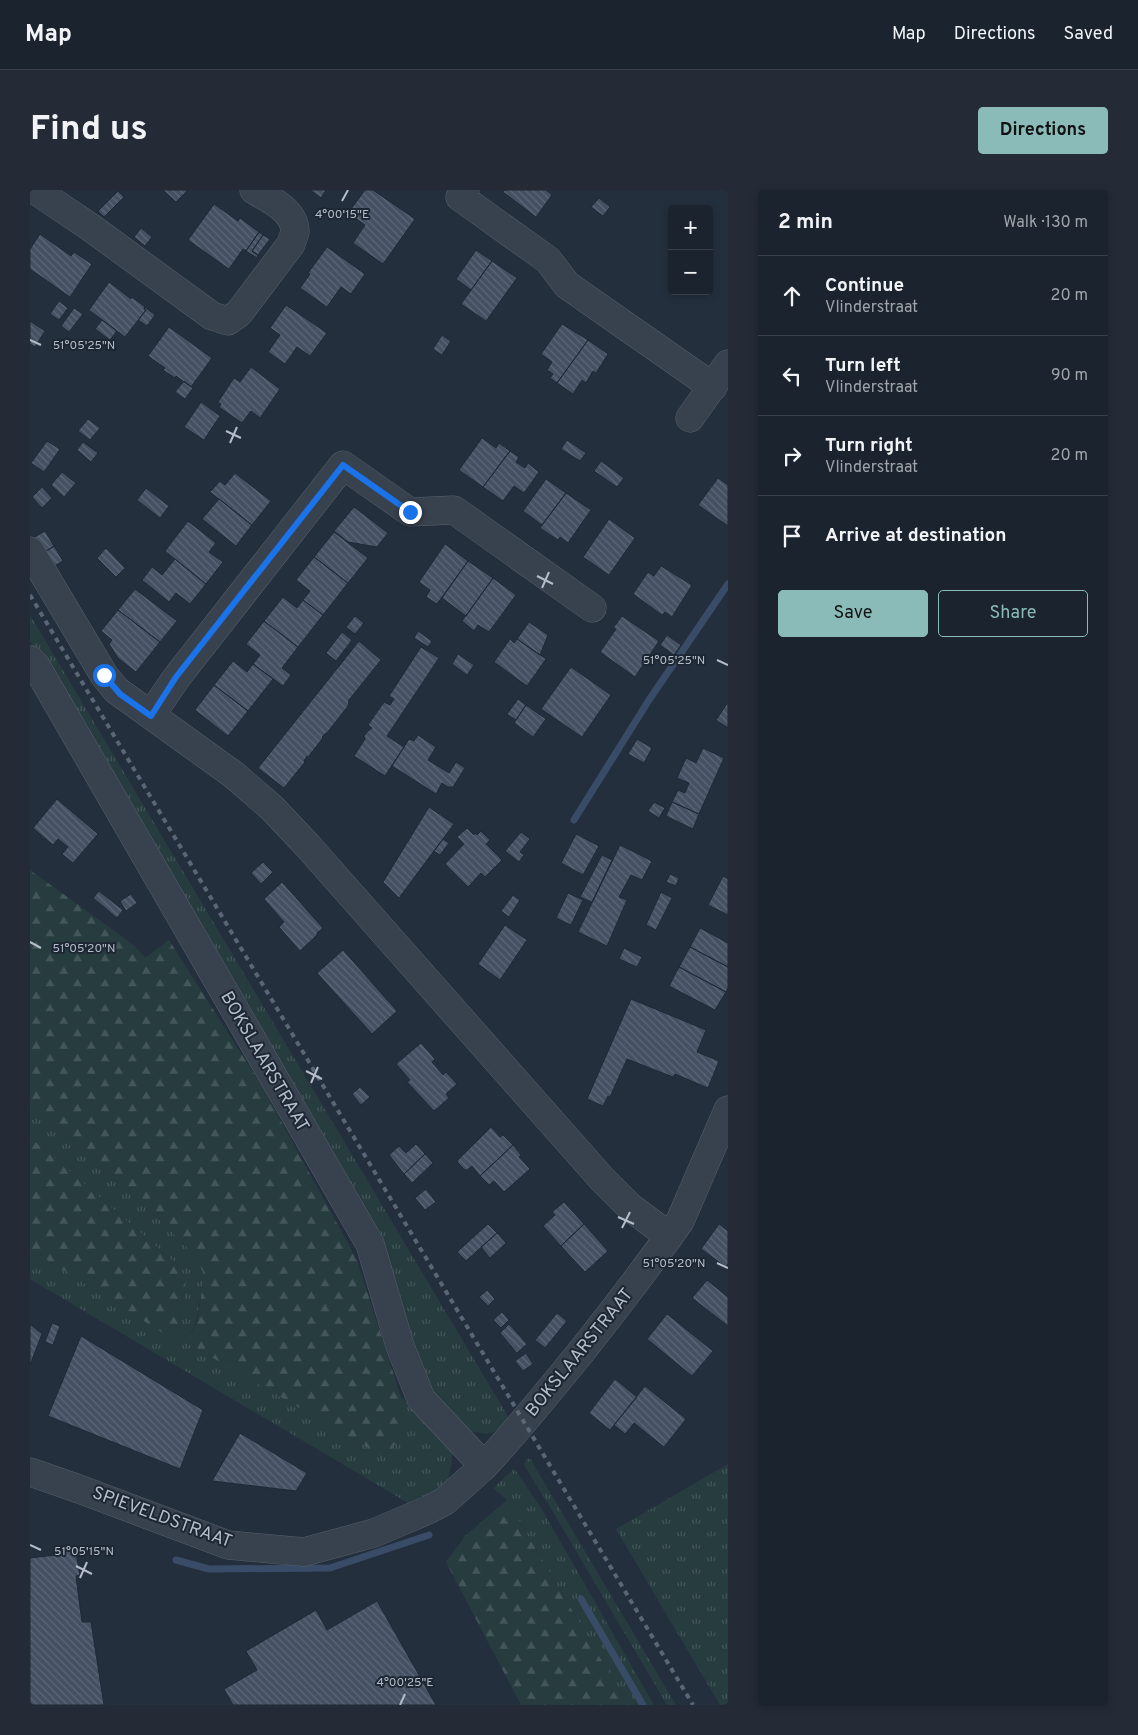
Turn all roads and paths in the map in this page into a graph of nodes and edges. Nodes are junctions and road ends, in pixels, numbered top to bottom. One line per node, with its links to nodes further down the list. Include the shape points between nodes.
1 (35, 190): 2 (street, via 212,316 228,321 239,313 291,244 295,233 292,219 282,207)
2 (254, 190)
3 (465, 190): 5 (street, via 460,197 548,260 567,285)
4 (728, 364): 5 (street)
5 (712, 387): 6 (street)
6 (690, 418)
7 (30, 550): 10 (street, via 104,675 120,694)
8 (592, 608): 10 (street, via 454,510 410,512 343,465 176,677)
9 (30, 660): 14 (street, BOKSLAARSTRAAT, via 370,1244 400,1346 421,1399)
10 (151, 716): 12 (street, via 234,775 272,808 602,1179 630,1208)
11 (728, 1110): 12 (street, BOKSLAARSTRAAT, via 680,1220)
12 (669, 1236): 13 (street, BOKSLAARSTRAAT, via 640,1278)
13 (505, 1444): 14 (street, SPIEVELDSTRAAT)
14 (484, 1466): 15 (street, SPIEVELDSTRAAT, via 445,1500 428,1510 374,1533 304,1552 228,1545)
15 (30, 1472)

